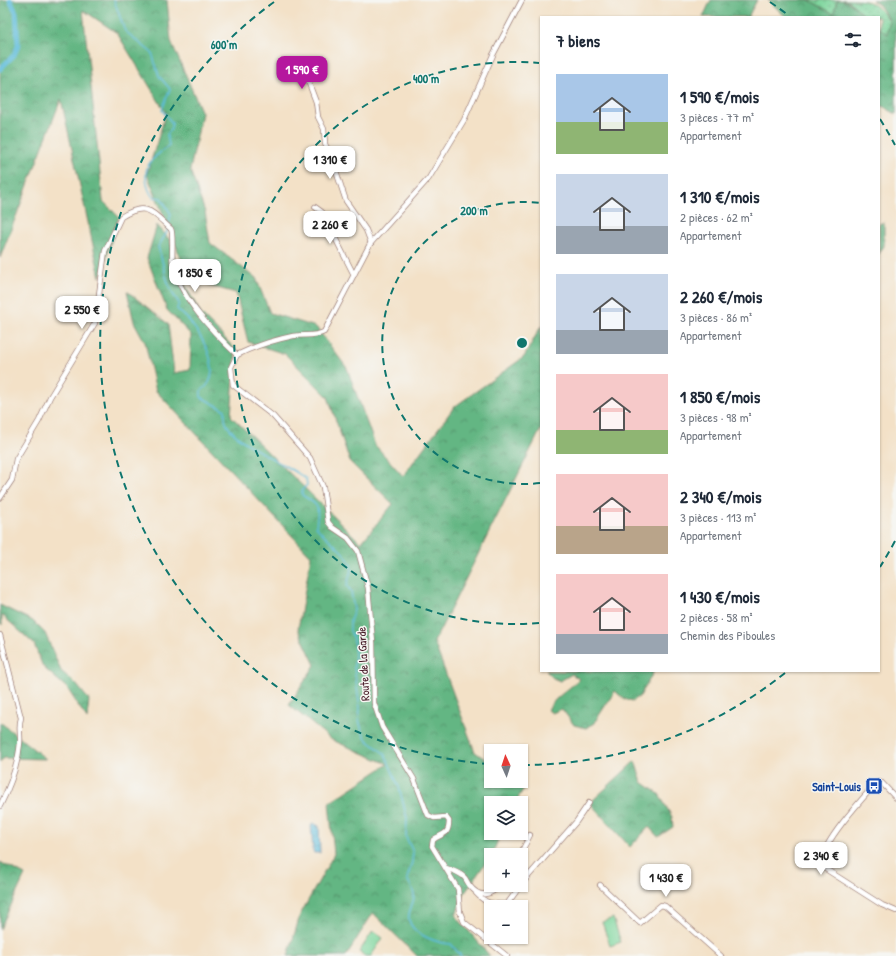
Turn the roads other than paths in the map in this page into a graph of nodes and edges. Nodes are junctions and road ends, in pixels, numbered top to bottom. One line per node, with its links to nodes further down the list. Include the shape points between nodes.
1 (522, 0): 4 (street, via 487,67 472,104 429,178)
2 (302, 65): 4 (street, via 324,129 325,144 346,201 366,230)
3 (315, 207): 5 (street, via 325,219)
4 (371, 243): 5 (street)
5 (354, 275): 6 (street, via 324,332 319,335 273,341)
6 (237, 355): 7 (street, via 196,309 179,282 173,265 171,229 152,211 140,209 121,216 105,251 95,323 16,459 12,480); 14 (street, Route de la Garde, via 231,367 233,385 273,416 310,458 323,487 328,522 348,538 358,551 368,588 373,643 374,703 382,727 414,779 428,815 434,818 446,817 449,821 445,834 436,837 432,842 433,849)
7 (0, 498)
8 (0, 635): 11 (street, via 21,718 15,774)
9 (896, 798): 18 (street, via 882,783 877,782 847,817 820,861 824,868 882,905)
10 (590, 803): 17 (street, via 507,904 490,904)
11 (0, 806)
12 (530, 835): 13 (street)
13 (524, 848)
14 (446, 868): 17 (street, via 465,877); 19 (street, Route de la Garde, via 460,895 460,912 464,922)
15 (600, 885): 20 (street, via 640,923 657,906 665,906)
16 (494, 892): 17 (street, via 486,896)
17 (476, 893)
18 (896, 911)
19 (507, 956)
20 (720, 956)

